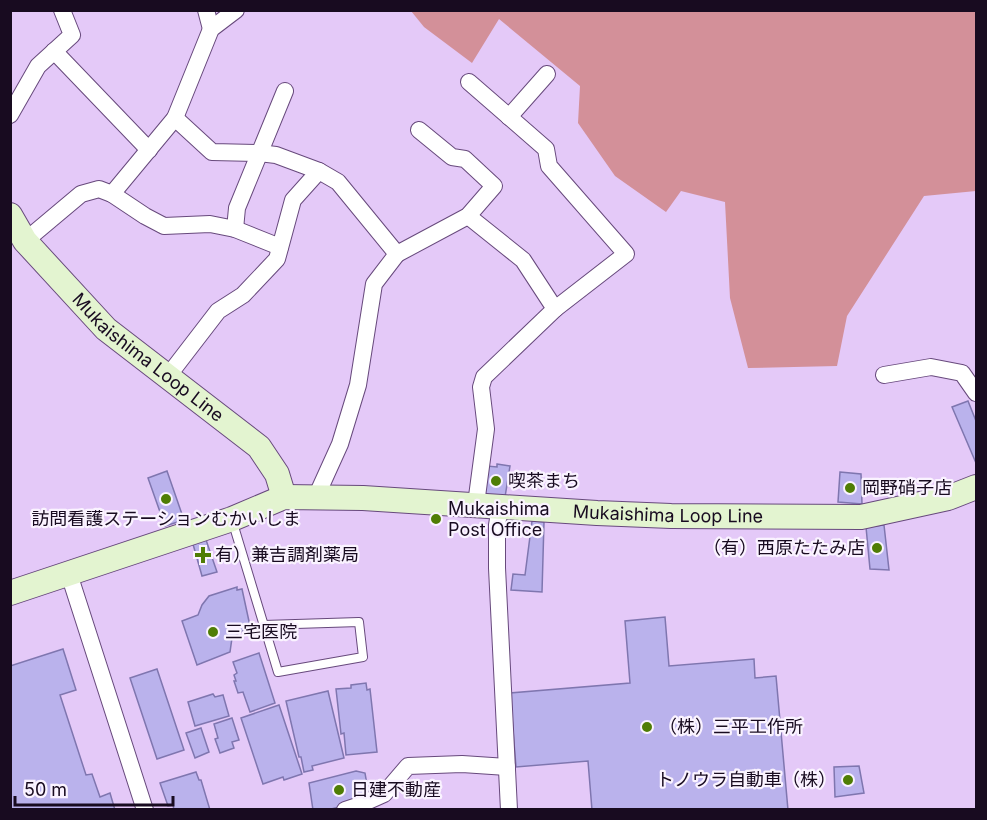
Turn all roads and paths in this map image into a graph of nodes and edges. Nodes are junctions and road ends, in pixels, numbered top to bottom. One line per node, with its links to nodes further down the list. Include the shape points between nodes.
1 (62, 10): 5 (street, via 72,35)
2 (206, 10): 4 (street)
3 (236, 10): 4 (street)
4 (211, 29): 11 (street)
5 (54, 51): 9 (street, via 38,66); 13 (street)
6 (547, 74): 10 (street)
7 (469, 82): 10 (street)
8 (285, 91): 14 (street)
9 (10, 115)
10 (509, 117): 23 (street, via 546,149 549,166 626,254)
11 (175, 118): 13 (street); 14 (street, via 212,152)
12 (419, 130): 18 (street, via 452,157 465,159 494,186)
13 (149, 150): 16 (street)
14 (259, 153): 15 (street); 19 (street, via 237,208)
15 (319, 171): 21 (street, via 293,200); 22 (street, via 338,182)
16 (112, 194): 19 (street, via 164,226 210,224); 20 (street, via 99,189 81,194)
17 (10, 215): 20 (main road, Mukaishima Loop Line)
18 (468, 216): 22 (street); 23 (street, via 523,260)
19 (235, 229): 21 (street)
20 (25, 241): 25 (main road, Mukaishima Loop Line, via 106,329)
21 (280, 248): 25 (street, via 277,260 243,295 218,311)
22 (397, 254): 29 (street, via 374,284 358,386 340,444)
23 (555, 309): 30 (street, via 484,377 481,387)
24 (884, 375): 26 (street, via 931,367 962,373)
25 (168, 376): 28 (main road, Mukaishima Loop Line, via 259,447 277,474)
26 (976, 393)
27 (976, 488): 30 (main road, Mukaishima Loop Line, via 861,517 671,516)
28 (284, 497): 29 (main road, Mukaishima Loop Line); 31 (main road, Mukaishima Loop Line)
29 (316, 497): 30 (main road, Mukaishima Loop Line)
30 (488, 506): 35 (street, via 497,525)
31 (232, 519): 32 (main road, Mukaishima Loop Line); 34 (lane)
32 (69, 574): 33 (main road, Mukaishima Loop Line); 36 (street)
33 (10, 593)
34 (264, 625): 34 (lane, via 278,672 363,657 359,622)
35 (507, 767): 37 (street, via 408,766 384,794); 38 (street)
36 (145, 810)
37 (345, 810)
38 (509, 810)

